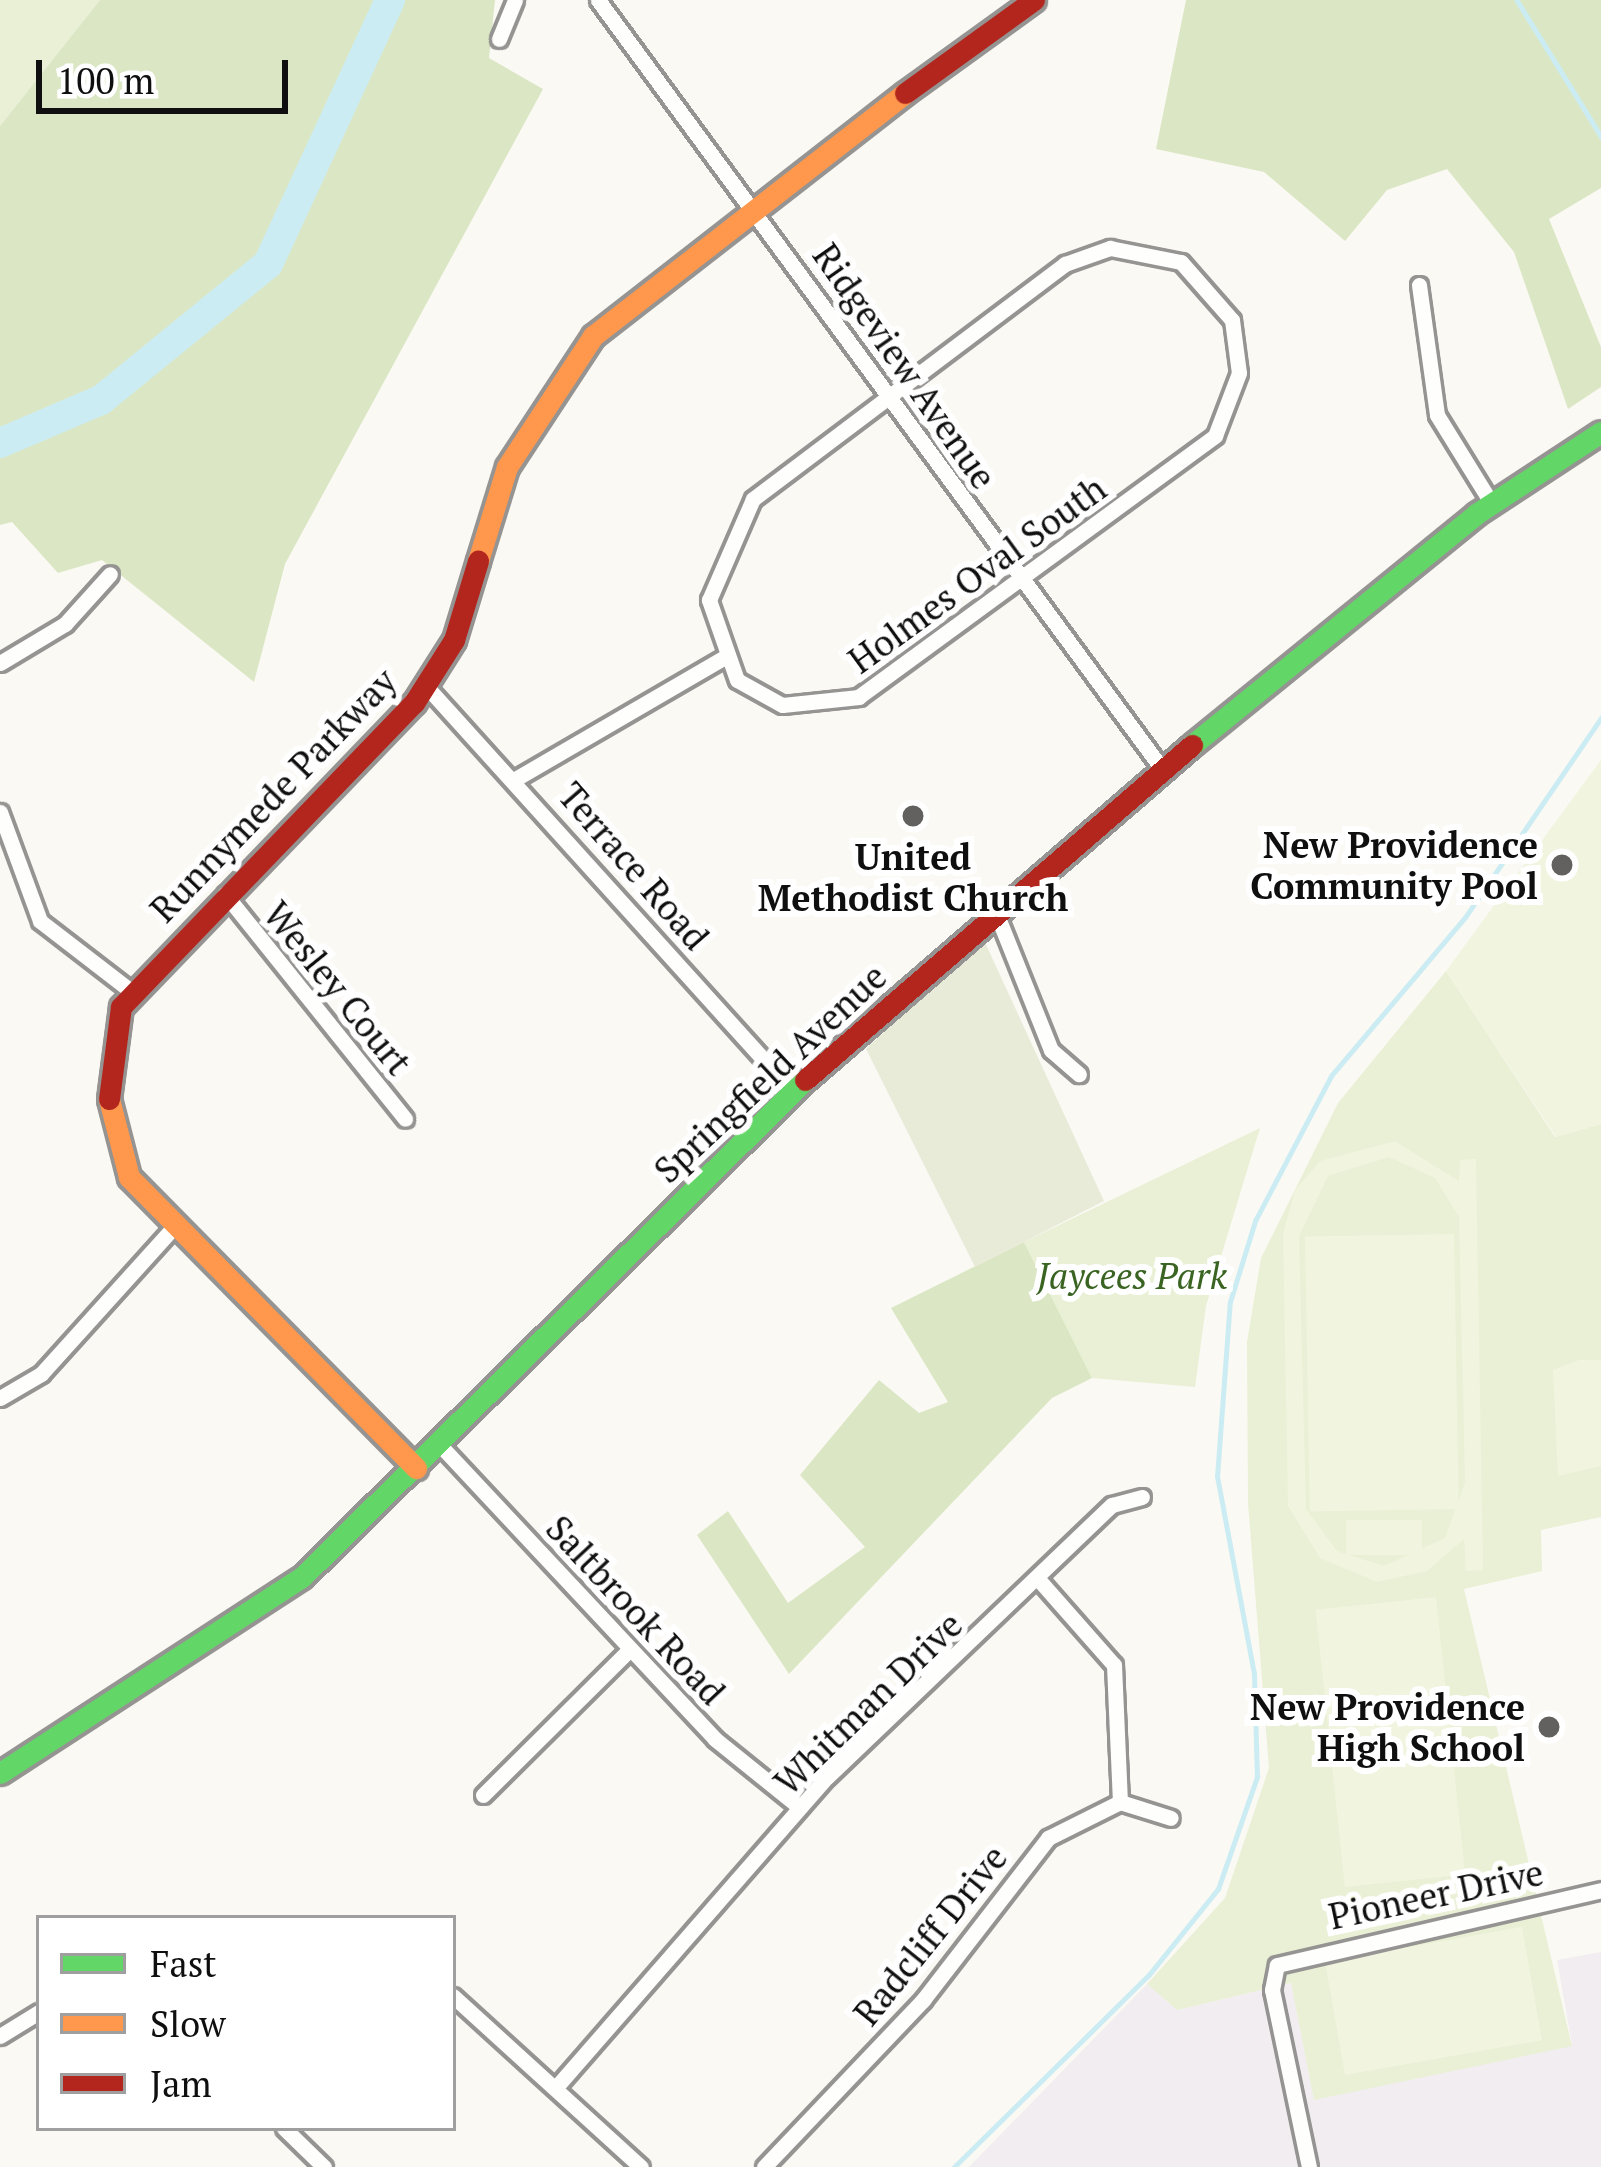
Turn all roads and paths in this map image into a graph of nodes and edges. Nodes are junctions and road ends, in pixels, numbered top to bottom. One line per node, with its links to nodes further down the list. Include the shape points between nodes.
1 (515, 0): 4 (street)
2 (598, 0): 5 (street, Ridgeview Avenue)
3 (1034, 0): 5 (main road, Runnymede Parkway)
4 (499, 39)
5 (755, 201): 7 (street, Ridgeview Avenue); 14 (main road, Runnymede Parkway, via 625,302 556,381 507,467 454,640)
6 (1419, 285): 9 (street, via 1437,415)
7 (883, 399): 11 (street, Ridgeview Avenue); 11 (street, Holmes Oval South, via 1079,256 1150,249 1203,279 1233,324 1234,392 1198,452); 12 (street, via 741,515 709,600)
8 (1601, 432): 9 (main road, Springfield Avenue)
9 (1492, 504): 15 (main road, Springfield Avenue)
10 (110, 574): 13 (street, via 64,624)
11 (1023, 579): 12 (street, Holmes Oval South, via 840,704 782,705 745,687); 15 (street, Ridgeview Avenue)
12 (723, 658): 16 (street)
13 (0, 664)
14 (426, 686): 16 (street, Terrace Road); 18 (main road, Runnymede Parkway)
15 (1162, 769): 19 (main road, Springfield Avenue)
16 (517, 778): 22 (street, Terrace Road)
17 (0, 812): 20 (street, via 40,921)
18 (225, 894): 20 (main road, Runnymede Parkway); 23 (street, Wesley Court)
19 (995, 910): 21 (street, via 1051,1050); 22 (main road, Springfield Avenue)
20 (131, 992): 24 (main road, Runnymede Parkway, via 107,1059 111,1132 129,1177)
21 (1079, 1075)
22 (792, 1091): 26 (main road, Springfield Avenue)
23 (405, 1119)
24 (172, 1229): 25 (street, via 41,1374); 27 (main road, Runnymede Parkway)
25 (0, 1398)
26 (440, 1444): 27 (main road, Springfield Avenue); 30 (street, Saltbrook Road)
27 (416, 1468): 31 (main road, Springfield Avenue, via 263,1607)
28 (1142, 1497): 29 (street, Whitman Drive, via 1112,1505)
29 (1039, 1580): 33 (street, via 1114,1665); 34 (street, Whitman Drive)
30 (630, 1649): 32 (street); 34 (street, Saltbrook Road)
31 (0, 1773)
32 (482, 1795)
33 (1120, 1802): 35 (street); 44 (street, Radcliff Drive, via 1048,1838 923,2000)
34 (799, 1806): 40 (street, Whitman Drive)
35 (1171, 1818)
36 (1601, 1889): 45 (street, Pioneer Drive, via 1284,1958 1272,1990)
37 (456, 1999): 40 (street)
38 (36, 2014): 39 (street)
39 (0, 2036)
40 (558, 2085): 43 (street)
41 (287, 2131): 42 (street)
42 (324, 2167)
43 (641, 2167)
44 (764, 2167)
45 (1309, 2167)

